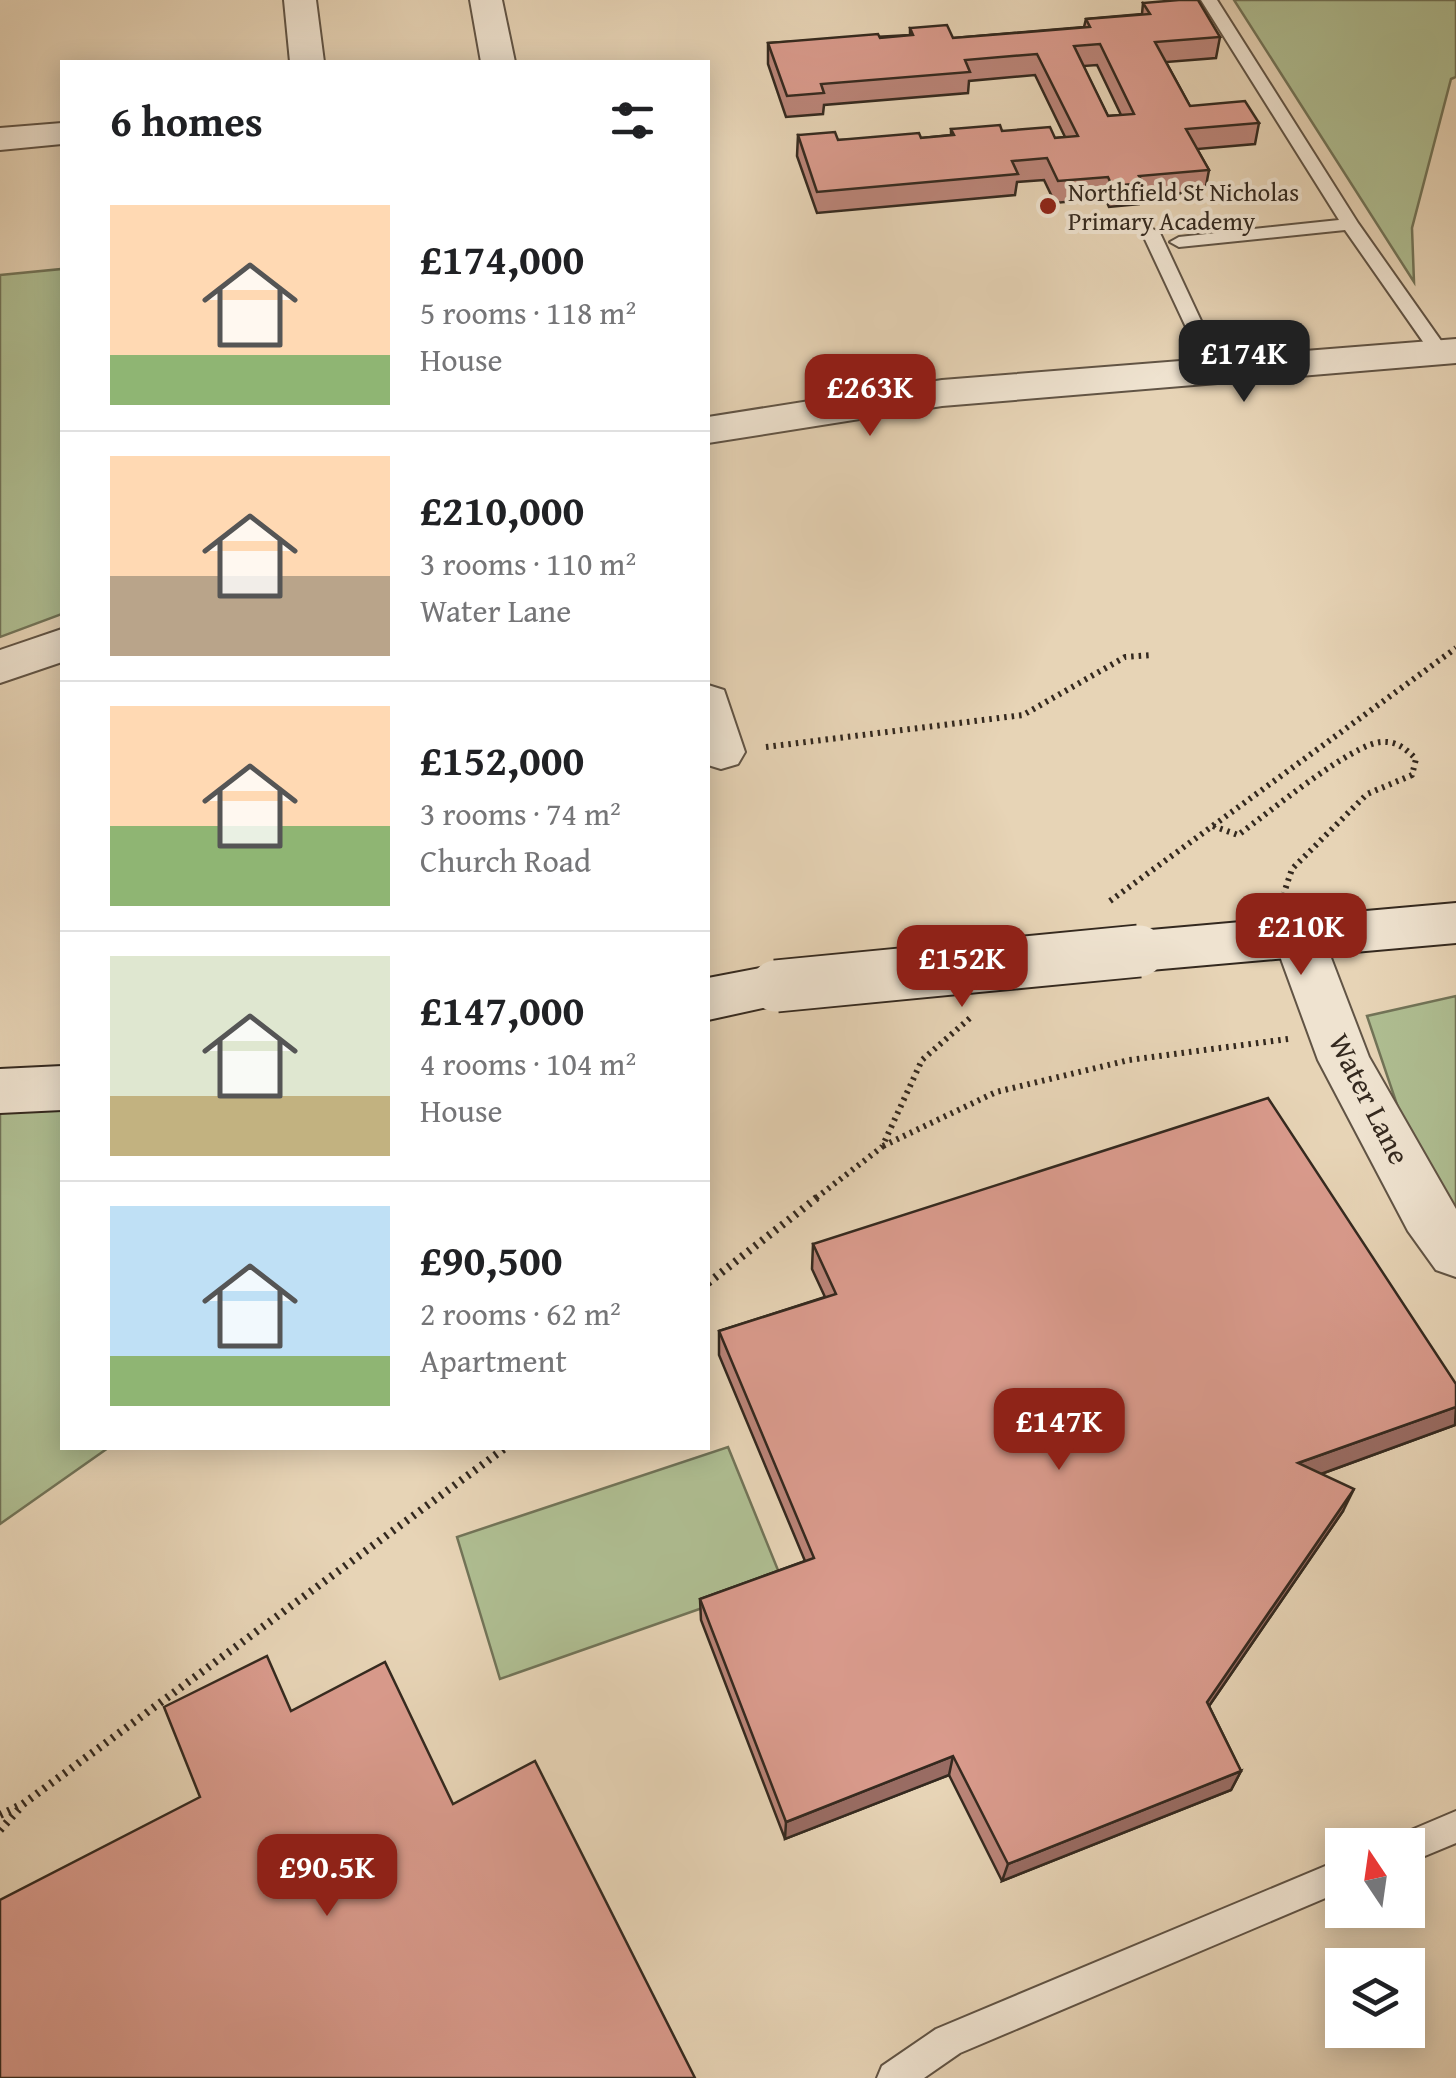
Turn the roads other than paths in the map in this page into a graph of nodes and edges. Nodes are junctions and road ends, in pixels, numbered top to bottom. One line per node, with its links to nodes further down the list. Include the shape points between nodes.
1 (486, 0): 5 (street)
2 (1209, 0): 8 (lane)
3 (301, 5): 4 (street)
4 (307, 60)
5 (498, 60)
6 (60, 134): 7 (street)
7 (0, 139)
8 (1350, 224): 10 (lane); 11 (lane)
9 (1151, 233): 12 (lane)
10 (1180, 242)
11 (1448, 352): 12 (street)
12 (1216, 372): 13 (street, via 942,393)
13 (710, 430)
14 (60, 646): 15 (street)
15 (0, 667)
16 (1456, 923): 17 (street)
17 (1298, 937): 18 (street, bridge, via 776,986); 21 (street, Water Lane, via 1344,1060)
18 (710, 999)
19 (60, 1088): 20 (street)
20 (0, 1091)
21 (1456, 1254)
22 (1456, 1827): 23 (lane)
23 (1425, 1840)
24 (1325, 1882): 25 (lane, via 948,2041)
25 (894, 2078)

